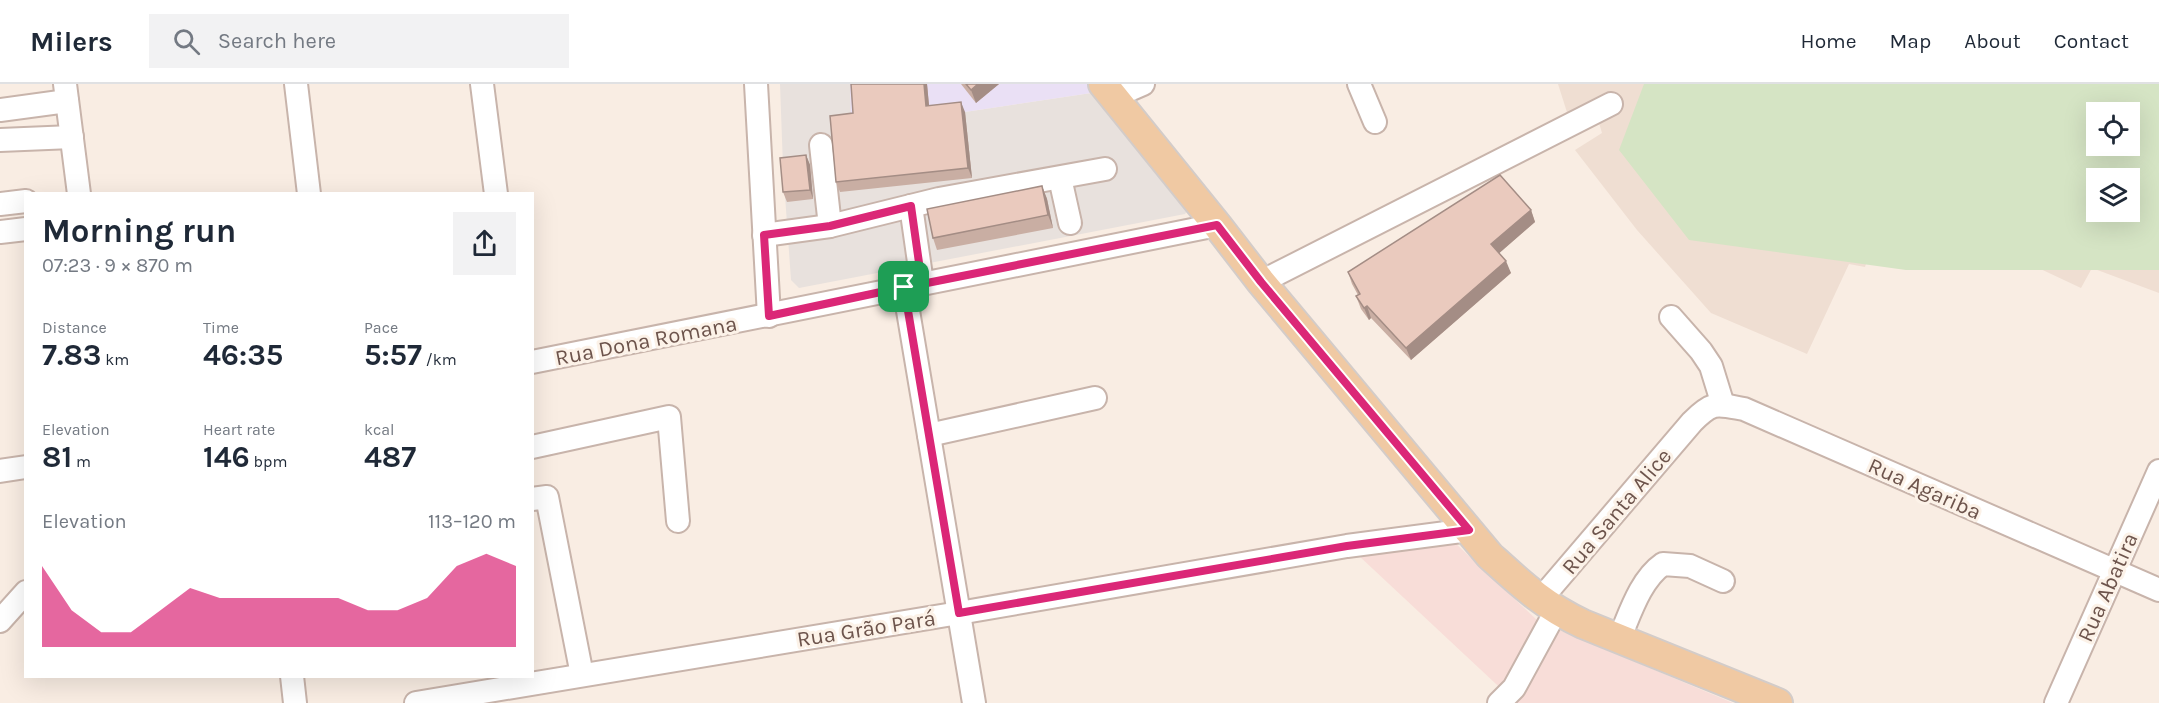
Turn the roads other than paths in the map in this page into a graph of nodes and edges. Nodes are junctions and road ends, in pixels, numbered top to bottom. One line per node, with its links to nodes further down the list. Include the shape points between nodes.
1 (296, 84): 17 (street)
2 (482, 84): 18 (street)
3 (756, 84): 27 (street)
4 (1143, 84): 6 (street)
5 (1359, 84): 10 (street)
6 (1108, 90): 23 (main road)
7 (66, 93): 9 (street); 11 (street)
8 (1611, 104): 28 (street)
9 (0, 110)
10 (1375, 122)
11 (72, 137): 12 (street); 16 (street)
12 (0, 140)
13 (821, 145): 24 (street)
14 (1105, 169): 15 (street)
15 (1060, 178): 21 (street); 22 (street)
16 (79, 192)
17 (309, 192)
18 (496, 192)
19 (24, 201): 20 (street)
20 (0, 204)
21 (911, 206): 24 (street); 29 (street)
22 (1070, 223)
23 (1217, 225): 28 (main road); 29 (street, Rua Dona Romana)
24 (830, 226): 27 (street)
25 (24, 230): 26 (street)
26 (0, 232)
27 (764, 235): 30 (street)
28 (1261, 282): 42 (main road)
29 (913, 285): 30 (street, Rua Dona Romana); 35 (street)
30 (769, 316): 32 (street, Rua Dona Romana)
31 (1671, 317): 34 (street, via 1711,366)
32 (534, 362)
33 (1095, 398): 35 (street)
34 (1722, 405): 43 (street, Rua Agariba, via 1744,409); 47 (street, Rua Santa Alice, via 1707,407 1692,422)
35 (929, 435): 48 (street)
36 (534, 447): 41 (street, via 669,417)
37 (24, 467): 38 (street)
38 (0, 471)
39 (2159, 471): 43 (street, Rua Abatira)
40 (534, 499): 51 (street, via 547,497)
41 (678, 521)
42 (1469, 530): 47 (main road, via 1490,556); 48 (street, Rua Grão Pará, via 1347,546)
43 (2114, 572): 45 (street, Rua Agariba); 59 (street, Rua Abatira)
44 (1722, 581): 50 (street, via 1690,566 1663,564 1653,571)
45 (2159, 590)
46 (24, 594): 49 (street)
47 (1548, 606): 50 (main road); 57 (street, Rua Santa Alice, via 1550,620 1514,688)
48 (959, 613): 51 (street, Rua Grão Pará); 56 (street)
49 (1, 620)
50 (1619, 639): 58 (main road)
51 (582, 675): 53 (street, Rua Grão Pará)
52 (292, 678): 54 (street)
53 (461, 692): 55 (street, Rua Grão Pará)
54 (295, 703)
55 (416, 703)
56 (974, 703)
57 (1499, 703)
58 (1776, 703)
59 (2055, 703)

